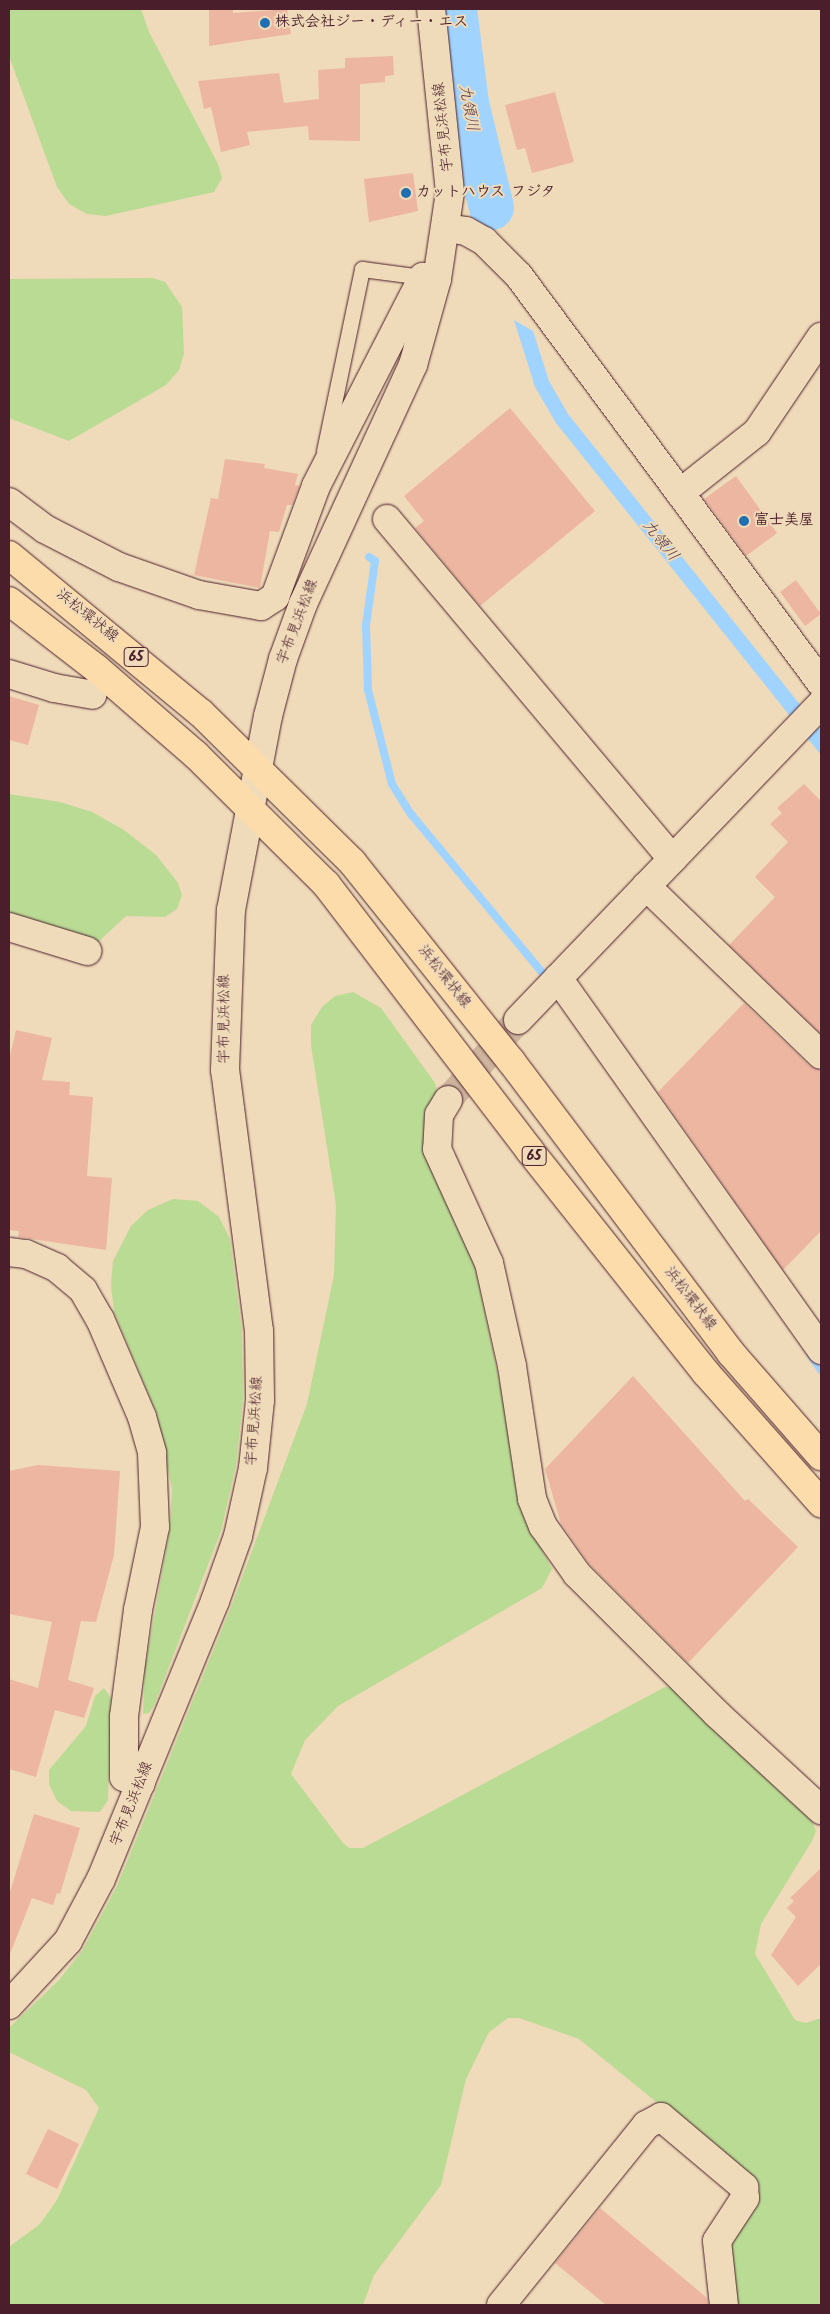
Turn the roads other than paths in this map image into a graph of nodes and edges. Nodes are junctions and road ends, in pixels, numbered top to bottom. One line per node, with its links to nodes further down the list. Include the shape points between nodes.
1 (431, 9): 2 (street, 宇布見浜松線, via 449,159)
2 (447, 228): 3 (street, 宇布見浜松線); 6 (street, via 466,231 503,257)
3 (430, 278): 5 (street); 5 (lane, via 362,269); 15 (street, 宇布見浜松線, via 413,365 300,613 273,697)
4 (821, 337): 6 (street, via 757,432)
5 (316, 486): 7 (street, via 275,597 261,606 199,595 119,567 45,530)
6 (680, 493): 12 (street)
7 (9, 502)
8 (387, 519): 17 (street)
9 (9, 555): 15 (main road, 浜松環状線 / 65, via 144,663)
10 (9, 601): 16 (main road, 65, via 133,699)
11 (9, 674): 13 (street, via 54,688)
12 (821, 683)
13 (92, 694)
14 (809, 716): 17 (street)
15 (258, 765): 16 (street, 宇布見浜松線); 27 (main road, 浜松環状線 / 65, via 352,862 510,1061 732,1353)
16 (250, 807): 28 (main road, 65, via 356,920 530,1152 700,1366); 29 (street, 宇布見浜松線, via 231,910 224,1016 229,1123 259,1331 260,1400 253,1468 238,1536 215,1601)
17 (672, 859): 18 (street)
18 (646, 886): 21 (street); 23 (street)
19 (9, 927): 20 (street)
20 (87, 951)
21 (558, 978): 22 (street); 26 (street)
22 (518, 1020)
23 (821, 1055)
24 (448, 1100): 30 (street, via 439,1114 437,1149 489,1263 512,1366 530,1490 543,1526 577,1574 717,1714)
25 (9, 1252): 29 (street, via 26,1254 57,1268 83,1290 100,1319 142,1417 152,1453 156,1527 138,1610 124,1717 124,1777)
26 (821, 1350)
27 (821, 1456)
28 (821, 1502)
29 (141, 1784): 31 (street, 宇布見浜松線, via 86,1911 46,1969)
30 (821, 1810)
31 (9, 2005)
32 (501, 2305): 33 (street, via 646,2125 661,2117 744,2187 745,2198 717,2241)
33 (724, 2305)

